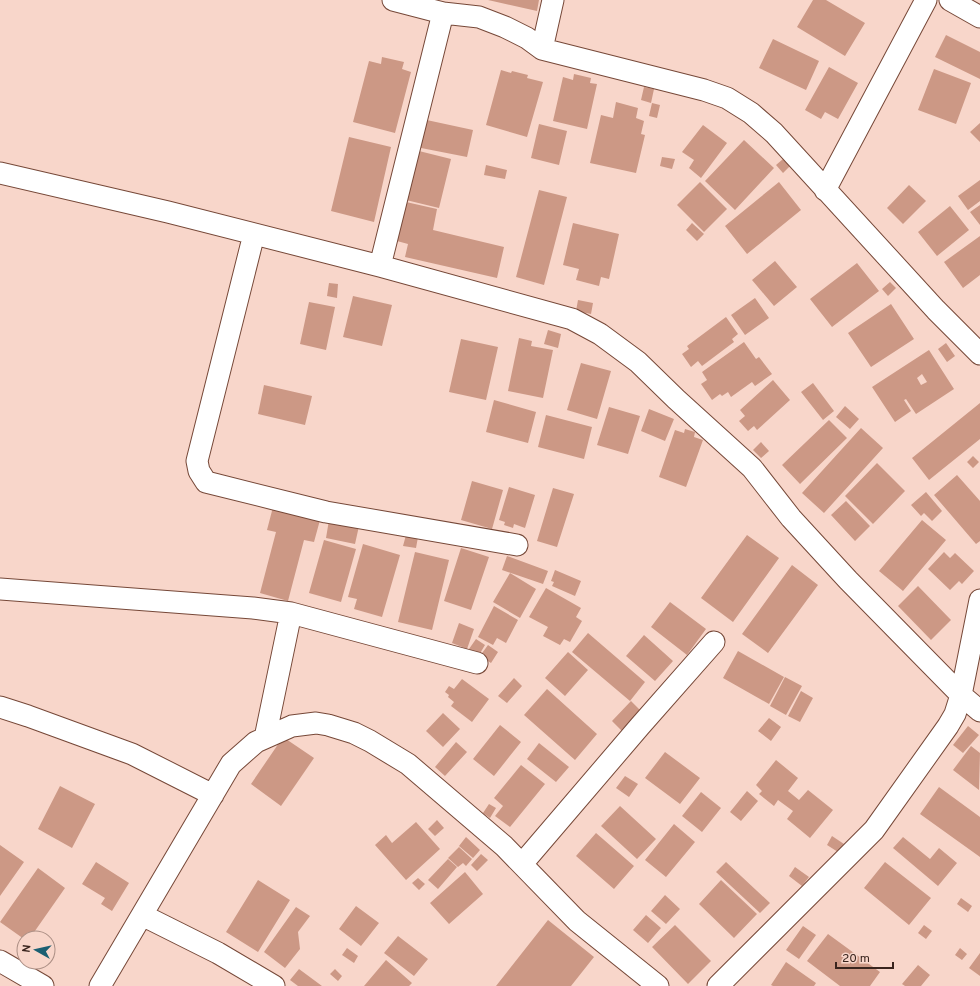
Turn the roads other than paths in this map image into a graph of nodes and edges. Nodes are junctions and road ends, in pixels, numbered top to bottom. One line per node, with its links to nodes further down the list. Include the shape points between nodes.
1 (393, 0): 5 (street)
2 (553, 0): 7 (street)
3 (926, 0): 9 (street)
4 (950, 0): 6 (street)
5 (442, 13): 7 (street, via 479,17 527,38); 11 (street)
6 (980, 17)
7 (542, 50): 9 (street, via 697,88 727,98 751,113 774,133)
8 (1, 179): 10 (street)
9 (825, 190): 12 (street)
10 (254, 234): 11 (street); 13 (street, via 197,461 206,482 326,512)
11 (380, 266): 19 (street, via 572,319 600,334 638,362 752,468 791,518 848,580)
12 (980, 354)
13 (517, 545)
14 (0, 589): 16 (street)
15 (980, 600): 19 (street)
16 (291, 613): 18 (street); 22 (street)
17 (714, 642): 24 (street)
18 (477, 663)
19 (961, 695): 21 (street); 31 (street, via 948,726 874,830)
20 (0, 707): 23 (street, via 132,754)
21 (980, 711)
22 (265, 738): 23 (street, via 256,742 231,764); 24 (street, via 292,726 316,723 354,733 408,764)
23 (213, 795): 25 (street)
24 (522, 864): 30 (street, via 577,920)
25 (142, 915): 28 (street); 29 (street, via 218,953)
26 (0, 961): 27 (street)
27 (43, 986)
28 (100, 986)
29 (274, 986)
30 (658, 986)
31 (718, 986)

